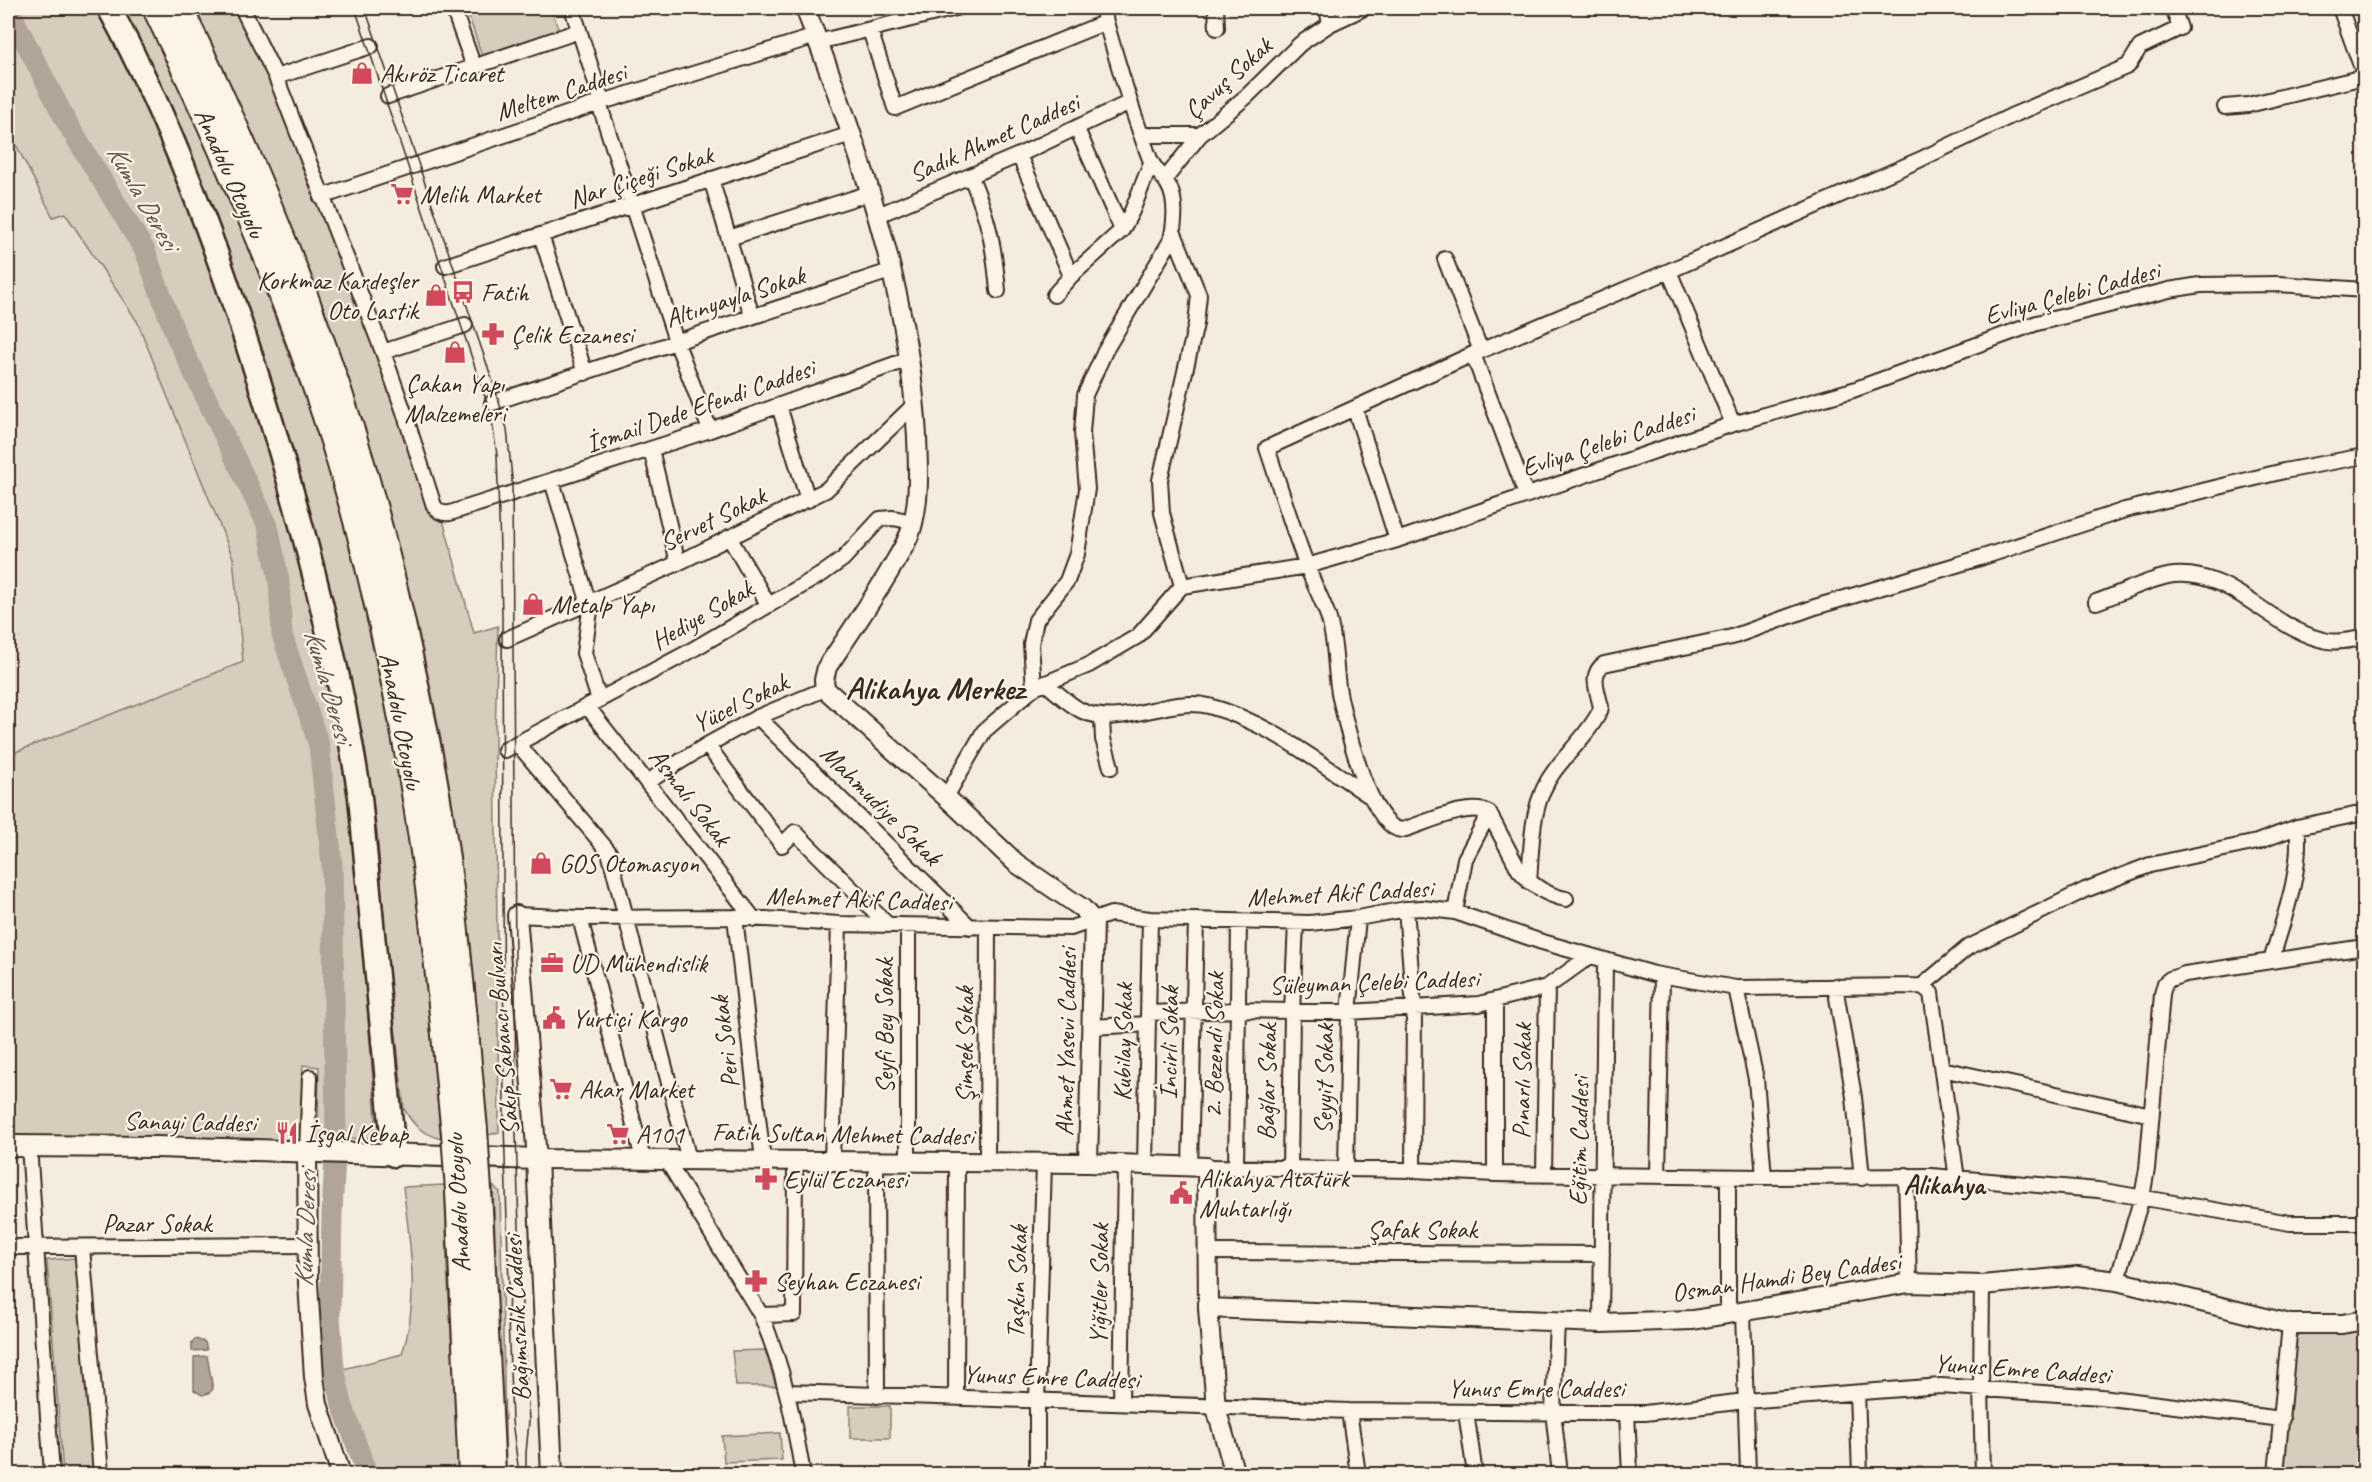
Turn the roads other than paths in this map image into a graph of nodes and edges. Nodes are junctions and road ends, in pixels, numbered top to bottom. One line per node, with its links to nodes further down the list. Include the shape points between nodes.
1 (109, 8): 142 (main road, via 143,72 207,225 291,482 310,557 351,738 360,797)
2 (156, 8): 137 (highway, Anadolu Otoyolu, via 249,213 327,421 353,507 409,760)
3 (179, 8): 137 (highway, Anadolu Otoyolu, via 298,282 338,391 372,501 424,731 444,842)
4 (242, 8): 24 (street)
5 (453, 8): 23 (street)
6 (572, 8): 20 (street)
7 (805, 8): 21 (street)
8 (956, 8): 15 (street, Meltem Caddesi)
9 (1102, 8): 16 (street)
10 (1216, 8): 18 (street)
11 (1327, 8): 17 (street)
12 (1364, 8): 17 (street, Çavuş Sokak)
13 (2172, 8): 50 (street, via 2180,28 2140,47 2128,66)
14 (2340, 8): 25 (street)
15 (904, 14): 19 (street, Meltem Caddesi)
16 (1106, 22): 19 (street, via 895,108); 27 (street)
17 (1330, 24): 33 (street, Çavuş Sokak, via 1300,44)
18 (1217, 28)
19 (870, 30): 21 (street, Meltem Caddesi)
20 (579, 31): 23 (street); 28 (street)
21 (817, 39): 28 (street, Meltem Caddesi); 31 (street)
22 (370, 46): 24 (street)
23 (474, 67): 26 (street)
24 (276, 76): 40 (street)
25 (2364, 76): 29 (street, via 2248,105)
26 (388, 96)
27 (1130, 102): 30 (street, Sadık Ahmet Caddesi); 32 (street)
28 (600, 103): 40 (street, Meltem Caddesi); 41 (street)
29 (2225, 107)
30 (1077, 129): 34 (street, Sadık Ahmet Caddesi); 43 (street)
31 (851, 134): 38 (street, Nar Çiçeği Sokak); 39 (street)
32 (1141, 135): 33 (street); 35 (street)
33 (1200, 135): 37 (street, Çavuş Sokak)
34 (1019, 155): 36 (street, Sadık Ahmet Caddesi); 51 (street)
35 (1151, 163): 37 (street); 43 (street)
36 (971, 177): 42 (street, Sadık Ahmet Caddesi); 53 (street, via 990,229)
37 (1166, 178): 44 (street, via 1174,204)
38 (711, 179): 41 (street, Nar Çiçeği Sokak); 46 (street)
39 (870, 194): 42 (street); 46 (street)
40 (321, 196): 58 (street)
41 (632, 205): 45 (street, Nar Çiçeği Sokak); 57 (street)
42 (876, 216): 49 (street)
43 (1122, 230): 51 (street)
44 (1173, 231): 78 (street, via 1199,295 1196,324 1160,480 1162,513); 84 (street, via 1172,240 1105,351 1085,395 1082,432 1087,489 1077,554 1067,580 1036,620 1031,644)
45 (541, 235): 48 (street, Nar Çiçeği Sokak); 61 (street)
46 (729, 238): 55 (street)
47 (1445, 259): 59 (street)
48 (445, 266)
49 (890, 271): 55 (street, Altınyayla Sokak); 60 (street)
50 (1669, 272): 59 (street); 66 (street)
51 (1071, 276): 54 (street)
52 (2364, 290): 66 (street, Evliya Çelebi Caddesi, via 2279,284 2169,290 2037,323 1853,390)
53 (998, 291)
54 (1054, 296)
55 (752, 316): 57 (street, Altınyayla Sokak)
56 (465, 325): 58 (street)
57 (676, 341): 61 (street, Altınyayla Sokak); 67 (street)
58 (383, 352): 70 (street, İsmail Dede Efendi Caddesi, via 438,512 450,513)
59 (1477, 353): 65 (street); 71 (street)
60 (909, 359): 63 (street); 64 (street, İsmail Dede Efendi Caddesi)
61 (585, 373): 62 (street, Altınyayla Sokak)
62 (492, 403)
63 (915, 404): 72 (street, Servet Sokak, via 835,483); 73 (street, via 918,488)
64 (779, 406): 67 (street, İsmail Dede Efendi Caddesi); 72 (street)
65 (1355, 408): 75 (street); 77 (street, via 1267,448)
66 (1733, 424): 71 (street, Evliya Çelebi Caddesi)
67 (710, 430): 68 (street, İsmail Dede Efendi Caddesi)
68 (651, 449): 70 (street, İsmail Dede Efendi Caddesi); 76 (street)
69 (2364, 458): 97 (street, via 2284,471 2125,510 1815,607 1732,637 1604,664 1595,678 1601,707 1598,715 1553,772 1538,803)
70 (552, 481): 80 (street)
71 (1526, 494): 75 (street, Evliya Çelebi Caddesi)
72 (808, 500): 74 (street, Servet Sokak)
73 (913, 522): 81 (street, Hediye Sokak, via 880,519 834,566); 85 (street, via 880,588 827,667)
74 (729, 537): 76 (street, Servet Sokak); 81 (street)
75 (1397, 540): 77 (street, Evliya Çelebi Caddesi)
76 (678, 563): 80 (street, Servet Sokak)
77 (1307, 567): 78 (street, Evliya Çelebi Caddesi); 92 (street, via 1330,623 1340,698)
78 (1182, 586): 84 (street, via 1138,636 1089,665)
79 (2096, 602): 82 (street, via 2168,576 2203,577 2242,595 2291,628 2316,638)
80 (589, 604): 83 (street, Servet Sokak); 86 (street, via 584,653)
81 (768, 604): 86 (street, Hediye Sokak)
82 (2364, 638)
83 (507, 639)
84 (1040, 686): 88 (street, via 1081,711); 93 (street, via 984,731)
85 (825, 689): 87 (street, Yücel Sokak); 93 (street)
86 (593, 703): 91 (street, Asmalı Sokak); 104 (street, Hediye Sokak, via 511,746 609,852)
87 (758, 717): 89 (street, Yücel Sokak); 115 (street, Mahmudiye Sokak)
88 (1102, 717): 90 (street); 92 (street, via 1175,705 1206,705 1253,721)
89 (707, 744): 91 (street, Yücel Sokak); 113 (street, via 782,845 795,832)
90 (1111, 767)
91 (647, 782): 106 (street, Asmalı Sokak)
92 (1368, 795): 94 (street, via 1387,823 1397,830 1470,809)
93 (946, 797): 109 (street, via 1016,863 1082,908)
94 (1489, 813): 97 (street); 100 (street, via 1465,859)
95 (2364, 813): 96 (street)
96 (2297, 827): 120 (street, via 2299,846 2294,874); 123 (street, via 2258,842 2150,865 2085,890 1967,948)
97 (1529, 882): 98 (street)
98 (1566, 899)
99 (1406, 909): 100 (street, Mehmet Akif Caddesi); 105 (street, Mehmet Akif Caddesi); 127 (street)
100 (1455, 912): 118 (street, Mehmet Akif Caddesi)
101 (517, 915): 103 (street, Mehmet Akif Caddesi); 143 (street, Sakıp Sabancı Bulvarı)
102 (735, 917): 104 (street, Mehmet Akif Caddesi); 106 (street, Mehmet Akif Caddesi); 147 (street, Peri Sokak)
103 (580, 918): 104 (street, Mehmet Akif Caddesi); 144 (street)
104 (627, 918): 146 (street)
105 (1358, 918): 111 (street, Mehmet Akif Caddesi); 131 (street, Seyyit Sokak)
106 (754, 919): 112 (street, Mehmet Akif Caddesi)
107 (1150, 919): 108 (street, Mehmet Akif Caddesi); 109 (street, Mehmet Akif Caddesi, via 1111,914); 132 (street, Kubilay Sokak)
108 (1196, 920): 110 (street, Mehmet Akif Caddesi); 129 (street, İncirli Sokak)
109 (1094, 921): 116 (street, Mehmet Akif Caddesi, via 1071,928); 133 (street, Ahmet Yasevi Caddesi)
110 (1239, 922): 111 (street, Mehmet Akif Caddesi); 128 (street, 2. Bezendi Sokak)
111 (1296, 923): 130 (street, Bağlar Sokak)
112 (839, 924): 113 (street, Mehmet Akif Caddesi); 149 (street)
113 (888, 925): 114 (street, Mehmet Akif Caddesi)
114 (908, 926): 115 (street, Mehmet Akif Caddesi); 151 (street, Seyfi Bey Sokak)
115 (970, 927): 116 (street, Mehmet Akif Caddesi)
116 (988, 927): 153 (street, Şimşek Sokak)
117 (2364, 947): 120 (street)
118 (1590, 956): 119 (street, Mehmet Akif Caddesi); 124 (street, Süleyman Çelebi Caddesi)
119 (1605, 960): 121 (street, Mehmet Akif Caddesi); 166 (street, Eğitim Caddesi)
120 (2271, 961): 136 (street, via 2185,974 2166,983)
121 (1662, 976): 125 (street, Mehmet Akif Caddesi); 167 (street)
122 (1835, 986): 123 (street, Mehmet Akif Caddesi); 125 (street, Mehmet Akif Caddesi); 170 (street, via 1854,1097)
123 (1922, 986): 134 (street, via 1931,993)
124 (1547, 987): 126 (street, Süleyman Çelebi Caddesi); 164 (street, Pınarlı Sokak)
125 (1736, 988): 169 (street, via 1756,1079)
126 (1495, 1001): 127 (street, Süleyman Çelebi Caddesi); 163 (street)
127 (1413, 1009): 131 (street, Süleyman Çelebi Caddesi); 162 (street)
128 (1238, 1010): 129 (street, Süleyman Çelebi Caddesi); 130 (street, Süleyman Çelebi Caddesi); 159 (street, 2. Bezendi Sokak)
129 (1193, 1012): 132 (street, Süleyman Çelebi Caddesi); 158 (street, İncirli Sokak)
130 (1292, 1012): 131 (street, Süleyman Çelebi Caddesi); 160 (street, Bağlar Sokak)
131 (1349, 1012): 161 (street, Seyyit Sokak)
132 (1148, 1019): 133 (street, Süleyman Çelebi Caddesi); 157 (street, Kubilay Sokak)
133 (1091, 1027): 155 (street, Ahmet Yasevi Caddesi)
134 (1942, 1069): 136 (street); 171 (street)
135 (310, 1077): 140 (street)
136 (2151, 1115): 173 (street)
137 (465, 1132): 172 (highway, Anadolu Otoyolu, bridge)
138 (8, 1146): 139 (main road, Sanayi Caddesi)
139 (29, 1146): 140 (main road, Sanayi Caddesi); 177 (street)
140 (313, 1152): 141 (main road, Sanayi Caddesi); 175 (street)
141 (371, 1153): 142 (main road, Fatih Sultan Mehmet Caddesi)
142 (394, 1155): 143 (main road, Fatih Sultan Mehmet Caddesi)
143 (537, 1159): 144 (street, Fatih Sultan Mehmet Caddesi); 210 (main road, Bağımsızlık Caddesi)
144 (643, 1159): 145 (street, Fatih Sultan Mehmet Caddesi)
145 (666, 1159): 146 (street, Fatih Sultan Mehmet Caddesi); 186 (street)
146 (689, 1160): 147 (street, Fatih Sultan Mehmet Caddesi)
147 (763, 1160): 148 (street, Fatih Sultan Mehmet Caddesi)
148 (795, 1161): 149 (street, Fatih Sultan Mehmet Caddesi); 186 (street, via 794,1314)
149 (832, 1161): 150 (street, Fatih Sultan Mehmet Caddesi)
150 (876, 1161): 151 (street, Fatih Sultan Mehmet Caddesi); 194 (street)
151 (908, 1162): 152 (street, Fatih Sultan Mehmet Caddesi)
152 (957, 1162): 153 (street, Fatih Sultan Mehmet Caddesi); 195 (street)
153 (987, 1162): 154 (street, Fatih Sultan Mehmet Caddesi)
154 (1044, 1163): 155 (street, Fatih Sultan Mehmet Caddesi); 196 (street, Taşkın Sokak)
155 (1088, 1163): 156 (street, Fatih Sultan Mehmet Caddesi)
156 (1125, 1165): 157 (street, Fatih Sultan Mehmet Caddesi); 198 (street, Yiğitler Sokak)
157 (1144, 1165): 158 (street, Fatih Sultan Mehmet Caddesi)
158 (1199, 1167): 159 (street); 179 (street)
159 (1236, 1168): 160 (street)
160 (1290, 1169): 161 (street)
161 (1346, 1169): 162 (street)
162 (1413, 1170): 163 (street)
163 (1495, 1174): 164 (street)
164 (1544, 1175): 166 (street)
165 (1906, 1175): 170 (street); 171 (street); 182 (street)
166 (1603, 1176): 167 (street); 180 (street, Eğitim Caddesi)
167 (1658, 1176): 168 (street)
168 (1728, 1177): 169 (street); 185 (street)
169 (1764, 1177): 170 (street)
170 (1862, 1178)
171 (1957, 1179): 173 (street)
172 (468, 1191): 208 (highway, Anadolu Otoyolu); 209 (highway, Anadolu Otoyolu)
173 (2142, 1197): 174 (street, via 2290,1223); 181 (street)
174 (2364, 1223)
175 (307, 1245): 178 (street, Pazar Sokak); 207 (street, via 318,1404)
176 (8, 1247): 177 (street, Pazar Sokak)
177 (36, 1247): 178 (street, Pazar Sokak); 205 (street)
178 (82, 1247): 206 (street)
179 (1207, 1252): 180 (street, Şafak Sokak); 184 (street)
180 (1602, 1254): 189 (street, Eğitim Caddesi)
181 (2117, 1281): 183 (street, Osman Hamdi Bey Caddesi, via 2077,1275); 190 (street, Osman Hamdi Bey Caddesi)
182 (1909, 1283): 183 (street, Osman Hamdi Bey Caddesi); 185 (street, Osman Hamdi Bey Caddesi)
183 (1982, 1285): 191 (street)
184 (1208, 1308): 188 (street, Osman Hamdi Bey Caddesi); 199 (street)
185 (1735, 1313): 189 (street, Osman Hamdi Bey Caddesi, via 1693,1320); 197 (street)
186 (761, 1315): 192 (street)
187 (2364, 1320): 190 (street, Osman Hamdi Bey Caddesi)
188 (1557, 1322): 189 (street, Osman Hamdi Bey Caddesi); 201 (street)
189 (1601, 1323)
190 (2290, 1324): 204 (street)
191 (1981, 1388): 193 (street, Yunus Emre Caddesi, via 1931,1386); 204 (street, Yunus Emre Caddesi, via 2111,1398); 220 (street)
192 (788, 1392): 194 (street, Yunus Emre Caddesi); 211 (street)
193 (1857, 1393): 197 (street, Yunus Emre Caddesi); 219 (street)
194 (877, 1396): 195 (street, Yunus Emre Caddesi)
195 (956, 1398): 196 (street, Yunus Emre Caddesi)
196 (1037, 1401): 198 (street, Yunus Emre Caddesi); 212 (street, Taşkın Sokak)
197 (1745, 1401): 203 (street, Yunus Emre Caddesi); 218 (street)
198 (1121, 1403): 199 (street, Yunus Emre Caddesi)
199 (1216, 1408): 200 (street, Yunus Emre Caddesi); 213 (street)
200 (1349, 1411): 202 (street, Yunus Emre Caddesi); 214 (street)
201 (1553, 1411): 202 (street, Yunus Emre Caddesi); 203 (street, Yunus Emre Caddesi); 216 (street)
202 (1466, 1412): 215 (street)
203 (1628, 1413): 217 (street)
204 (2282, 1419): 221 (street)
205 (52, 1474)
206 (101, 1474)
207 (341, 1474)
208 (472, 1474)
209 (492, 1474)
210 (552, 1474)
211 (803, 1474)
212 (1037, 1474)
213 (1235, 1474)
214 (1358, 1474)
215 (1475, 1474)
216 (1560, 1474)
217 (1630, 1474)
218 (1748, 1474)
219 (1860, 1474)
220 (1983, 1474)
221 (2276, 1474)

